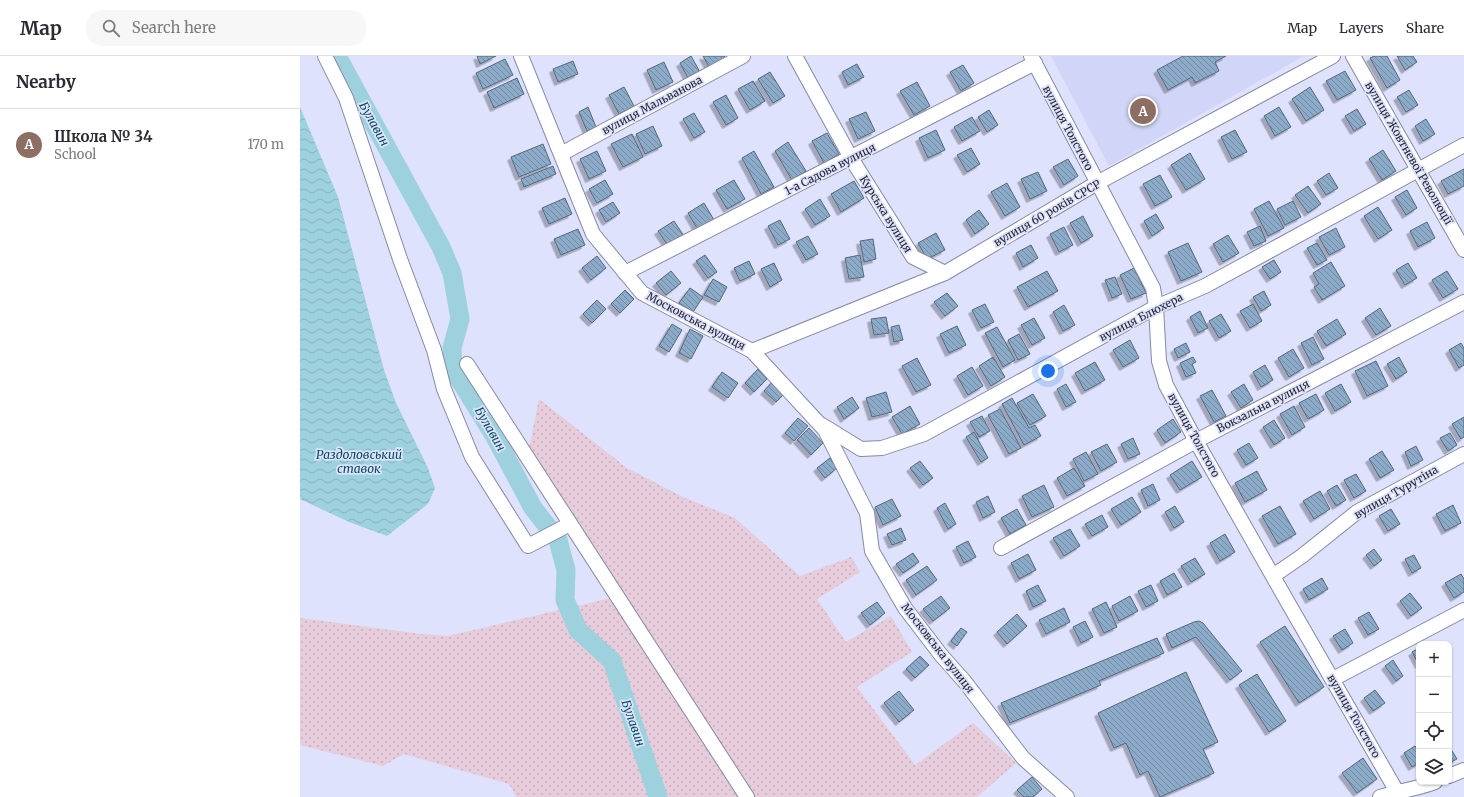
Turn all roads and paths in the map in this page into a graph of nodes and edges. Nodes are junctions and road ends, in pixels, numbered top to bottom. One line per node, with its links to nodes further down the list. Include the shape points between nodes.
1 (325, 56): 23 (street, via 346,98 400,259 434,350 444,389 472,457 528,546)
2 (521, 56): 9 (street, Московська вулиця)
3 (743, 56): 9 (street, вулиця Мальванова)
4 (795, 56): 10 (street, Курська вулиця)
5 (1333, 56): 12 (street, вулиця 60 років СРСР)
6 (1353, 56): 11 (street, вулиця Жовтневої Революції)
7 (1033, 60): 10 (street, 1-а Садова вулиця); 12 (street, вулиця Толстого)
8 (1464, 146): 11 (street, вулиця Блюхера)
9 (561, 154): 14 (street, Московська вулиця, via 593,234)
10 (851, 158): 14 (street, 1-а Садова вулиця); 15 (street, Курська вулиця, via 913,257)
11 (1420, 170): 13 (street, вулиця Жовтневої Революції); 17 (street, вулиця Блюхера, via 1205,286)
12 (1097, 183): 15 (street, вулиця 60 років СРСР); 17 (street, вулиця Толстого, via 1153,288)
13 (1464, 250)
14 (626, 273): 18 (street, Московська вулиця, via 642,293)
15 (945, 273): 18 (street, вулиця 60 років СРСР)
16 (1464, 302): 21 (street, Вокзальна вулиця)
17 (1156, 307): 20 (street, вулиця Блюхера, via 924,434 882,448 861,449); 21 (street, вулиця Толстого, via 1159,361 1166,385)
18 (752, 351): 20 (street, Московська вулиця)
19 (467, 364): 23 (street)
20 (816, 420): 33 (street, Московська вулиця, via 825,430 867,513 872,551 905,608 1023,758)
21 (1196, 441): 24 (street, Вокзальна вулиця); 25 (street, вулиця Толстого)
22 (1464, 454): 25 (street, вулиця Турутіна, via 1357,512)
23 (566, 526): 32 (street)
24 (1001, 548)
25 (1273, 576): 27 (street, вулиця Толстого)
26 (1464, 610): 27 (street)
27 (1333, 679): 31 (street, вулиця Толстого)
28 (1464, 770): 29 (street)
29 (1452, 775)
30 (1426, 785): 31 (street)
31 (1399, 794): 34 (street)
32 (747, 797)
33 (1067, 797)
34 (1380, 797)

